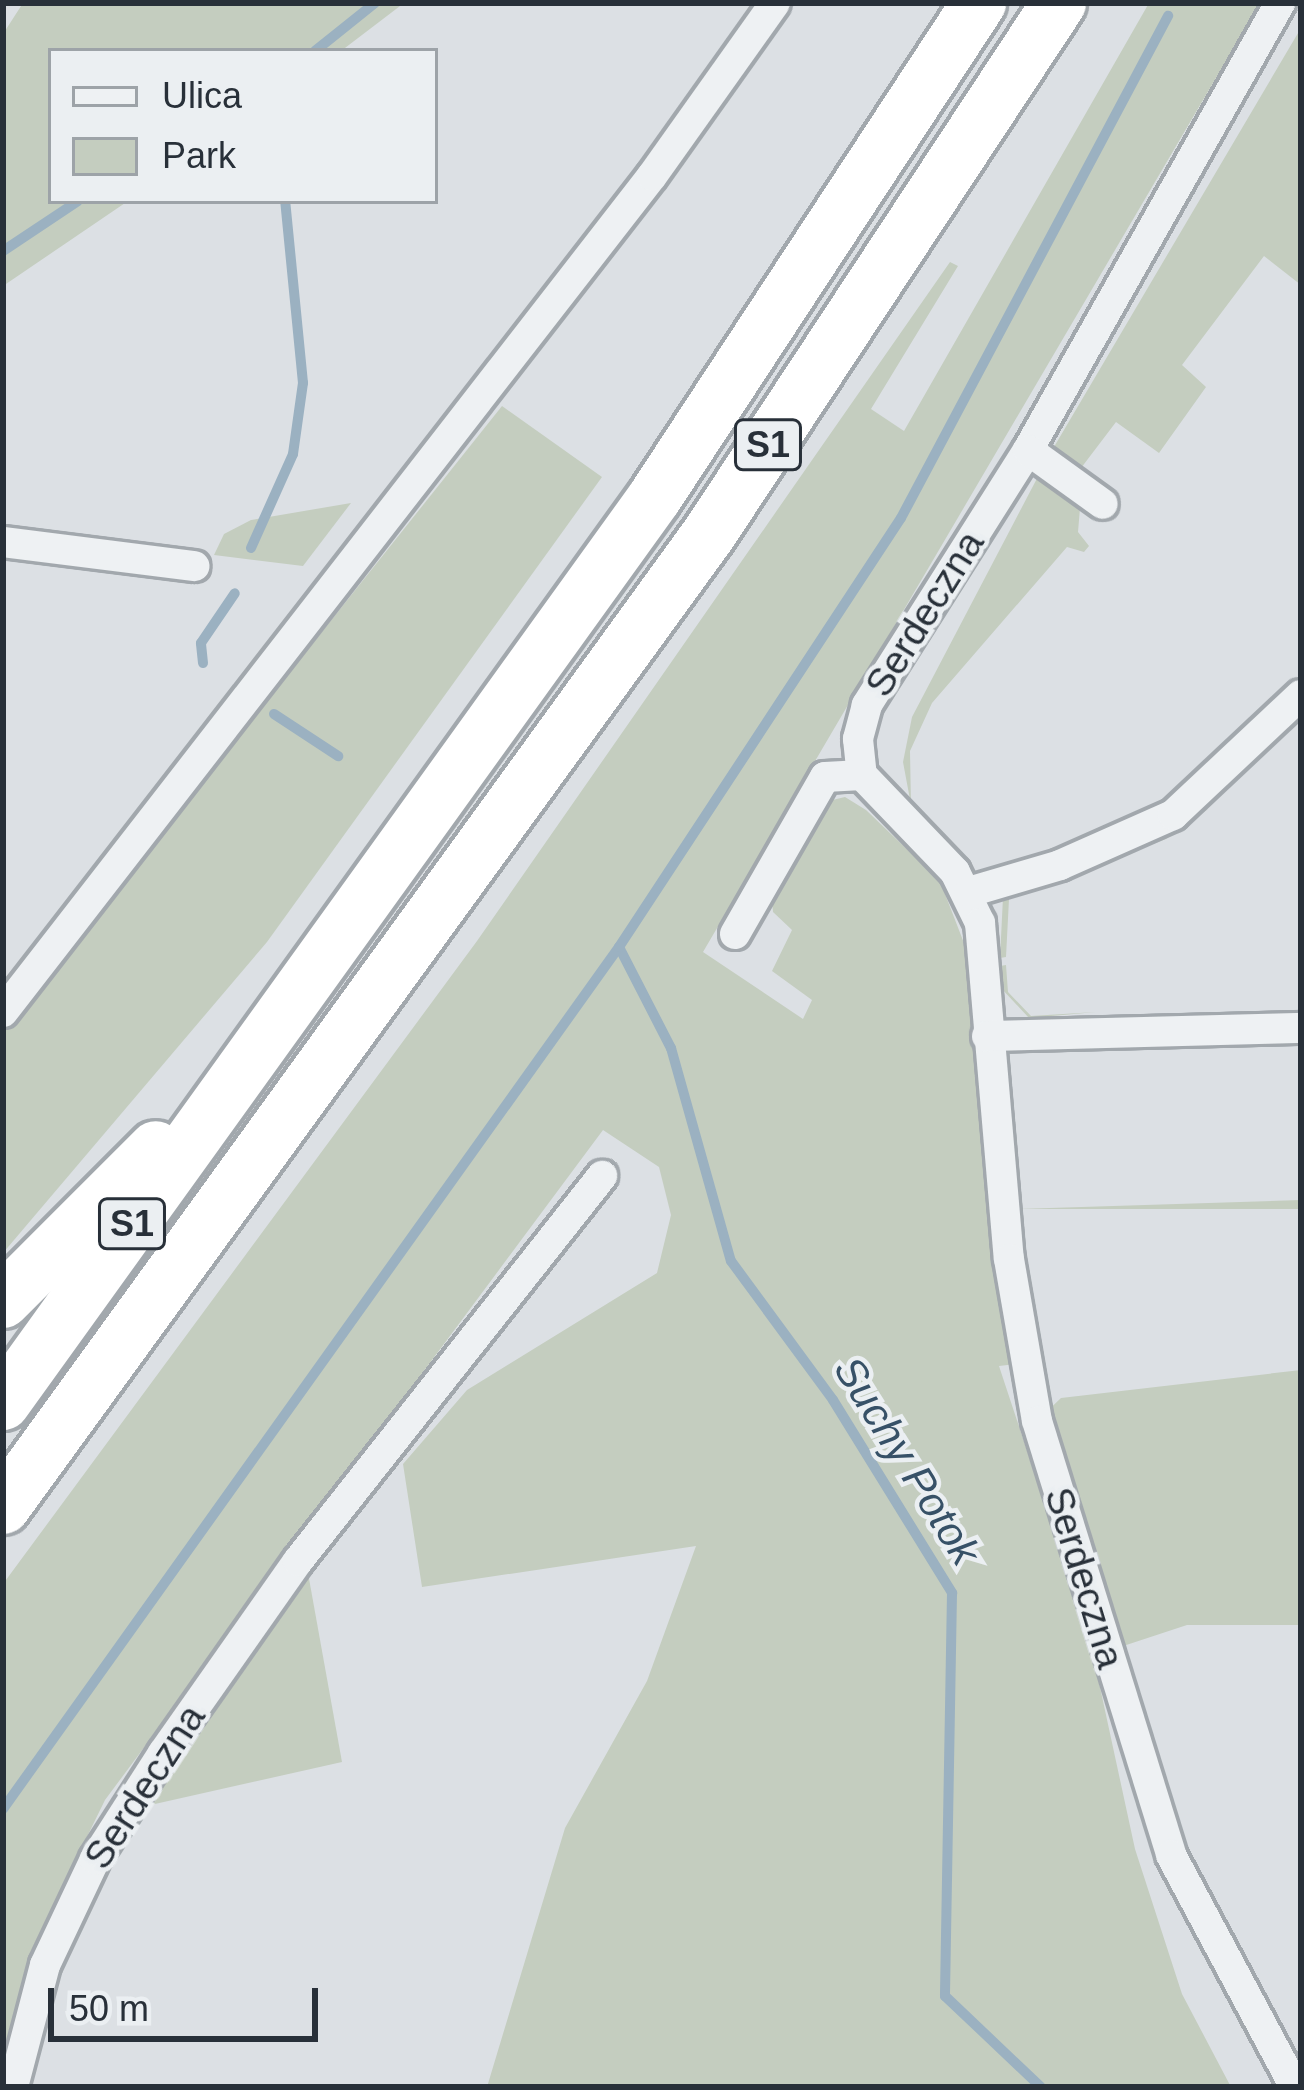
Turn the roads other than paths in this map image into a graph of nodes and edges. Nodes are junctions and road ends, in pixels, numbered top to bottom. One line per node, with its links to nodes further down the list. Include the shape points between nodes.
1 (775, 3): 13 (street, via 624,213)
2 (979, 3): 16 (highway, S1, via 655,497)
3 (1059, 3): 20 (highway, S1, via 709,534)
4 (1280, 3): 5 (street, Serdeczna)
5 (1028, 450): 6 (street); 10 (street, Serdeczna, via 867,705 857,739)
6 (1103, 504)
7 (3, 542): 8 (street)
8 (194, 566)
9 (1301, 695): 11 (street, via 1173,815 1060,865)
10 (862, 775): 11 (street); 12 (street, via 825,778)
11 (969, 892): 15 (street, Serdeczna, via 980,923)
12 (735, 934)
13 (3, 1012)
14 (1301, 1028): 15 (street)
15 (987, 1036): 22 (street, Serdeczna, via 1009,1259 1043,1442 1171,1855)
16 (261, 1046): 18 (highway); 19 (highway, S1)
17 (602, 1176): 21 (street, Serdeczna, via 298,1561 95,1859 45,1965)
18 (3, 1301)
19 (3, 1403)
20 (3, 1507)
21 (13, 2087)
22 (1295, 2087)

